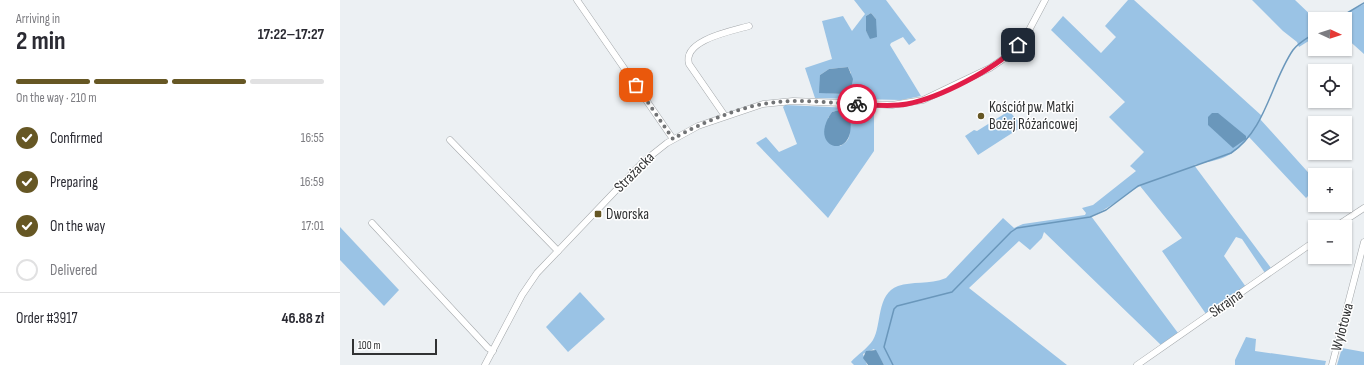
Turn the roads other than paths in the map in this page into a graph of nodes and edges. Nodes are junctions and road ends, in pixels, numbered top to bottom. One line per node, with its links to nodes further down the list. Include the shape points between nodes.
1 (578, 0): 5 (street)
2 (1045, 0): 4 (street, Strażacka, via 1027,34 1004,59 923,100 892,105 780,102 756,105)
3 (748, 26): 4 (street, via 702,42 688,54 692,69)
4 (725, 116): 5 (street, Strażacka)
5 (673, 139): 12 (street, Strażacka, via 643,162)
6 (450, 140): 12 (street)
7 (1364, 208): 8 (street)
8 (1346, 220)
9 (372, 223): 14 (street)
10 (1364, 242): 13 (street, Wylotowa)
11 (1308, 246): 16 (street, Skrajna)
12 (558, 251): 14 (street, Strażacka, via 526,288)
13 (1362, 256): 17 (street, Wylotowa)
14 (492, 351): 15 (street, Strażacka)
15 (485, 365)
16 (1137, 365)
17 (1332, 365)

